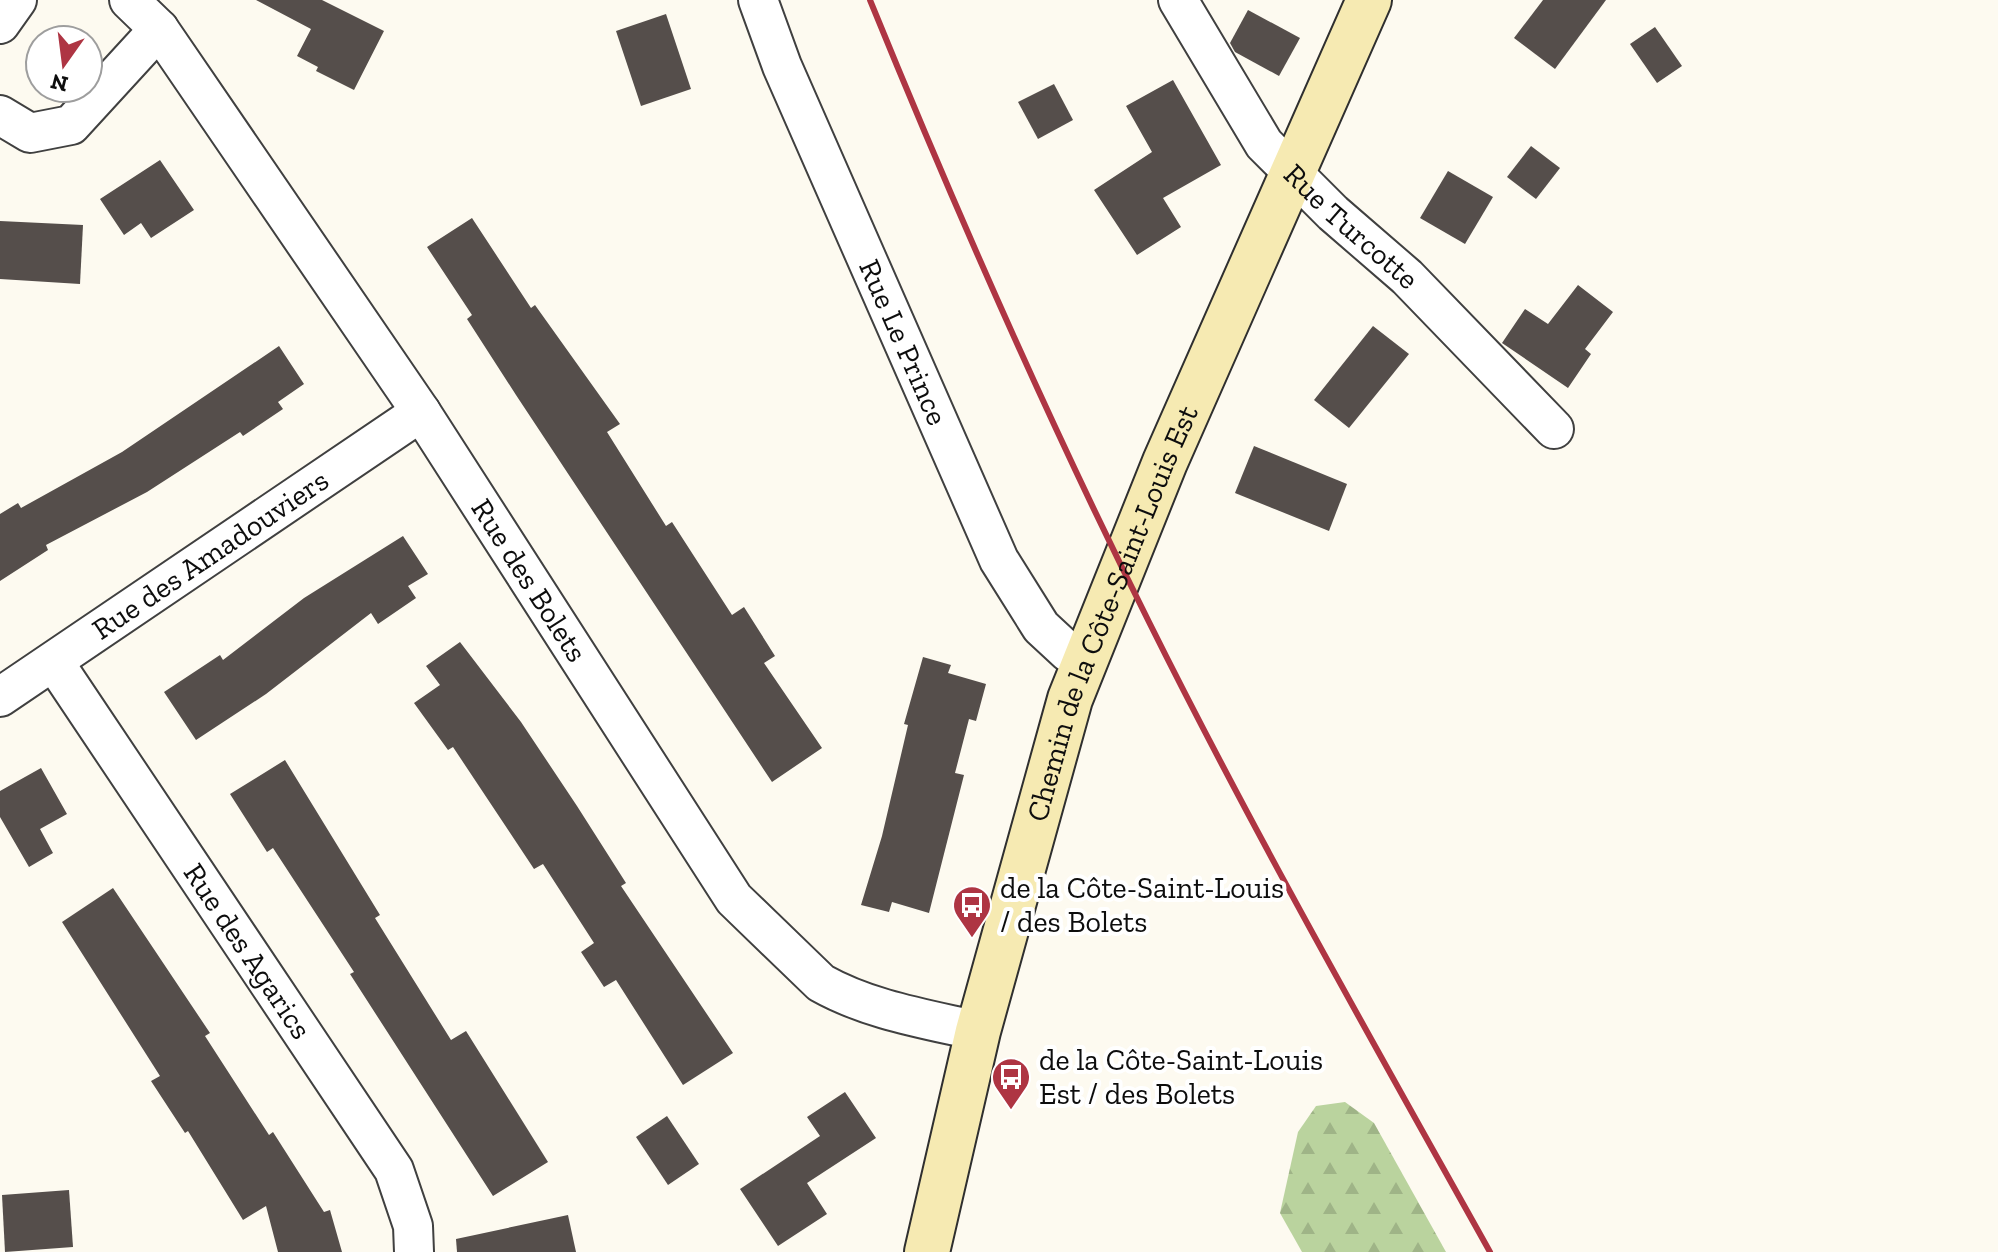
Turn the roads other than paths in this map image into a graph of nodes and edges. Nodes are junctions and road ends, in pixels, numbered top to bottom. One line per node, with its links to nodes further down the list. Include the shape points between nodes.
1 (17, 0): 6 (street)
2 (129, 0): 7 (street, Rue des Bolets)
3 (758, 0): 12 (street, Rue Le Prince, via 977,515 1041,627)
4 (1178, 0): 9 (street, Rue Turcotte, via 1258,136)
5 (1369, 0): 9 (street, Chemin de la Côte-Saint-Louis Est)
6 (0, 24)
7 (159, 29): 8 (street, via 71,125 30,133); 10 (street, Rue des Bolets)
8 (0, 115)
9 (1294, 175): 11 (street, Rue Turcotte, via 1407,277); 12 (street, Chemin de la Côte-Saint-Louis Est, via 1165,462)
10 (421, 412): 13 (street, Rue des Amadouviers); 15 (street, Rue des Bolets, via 734,899 835,991)
11 (1554, 429)
12 (1084, 659): 15 (street, Chemin de la Côte-Saint-Louis Est)
13 (54, 662): 14 (street, Rue des Amadouviers); 16 (street, Rue des Agarics, via 394,1170 413,1226)
14 (0, 697)
15 (978, 1031): 17 (street, Chemin de la Côte-Saint-Louis Est)
16 (414, 1252)
17 (927, 1252)

